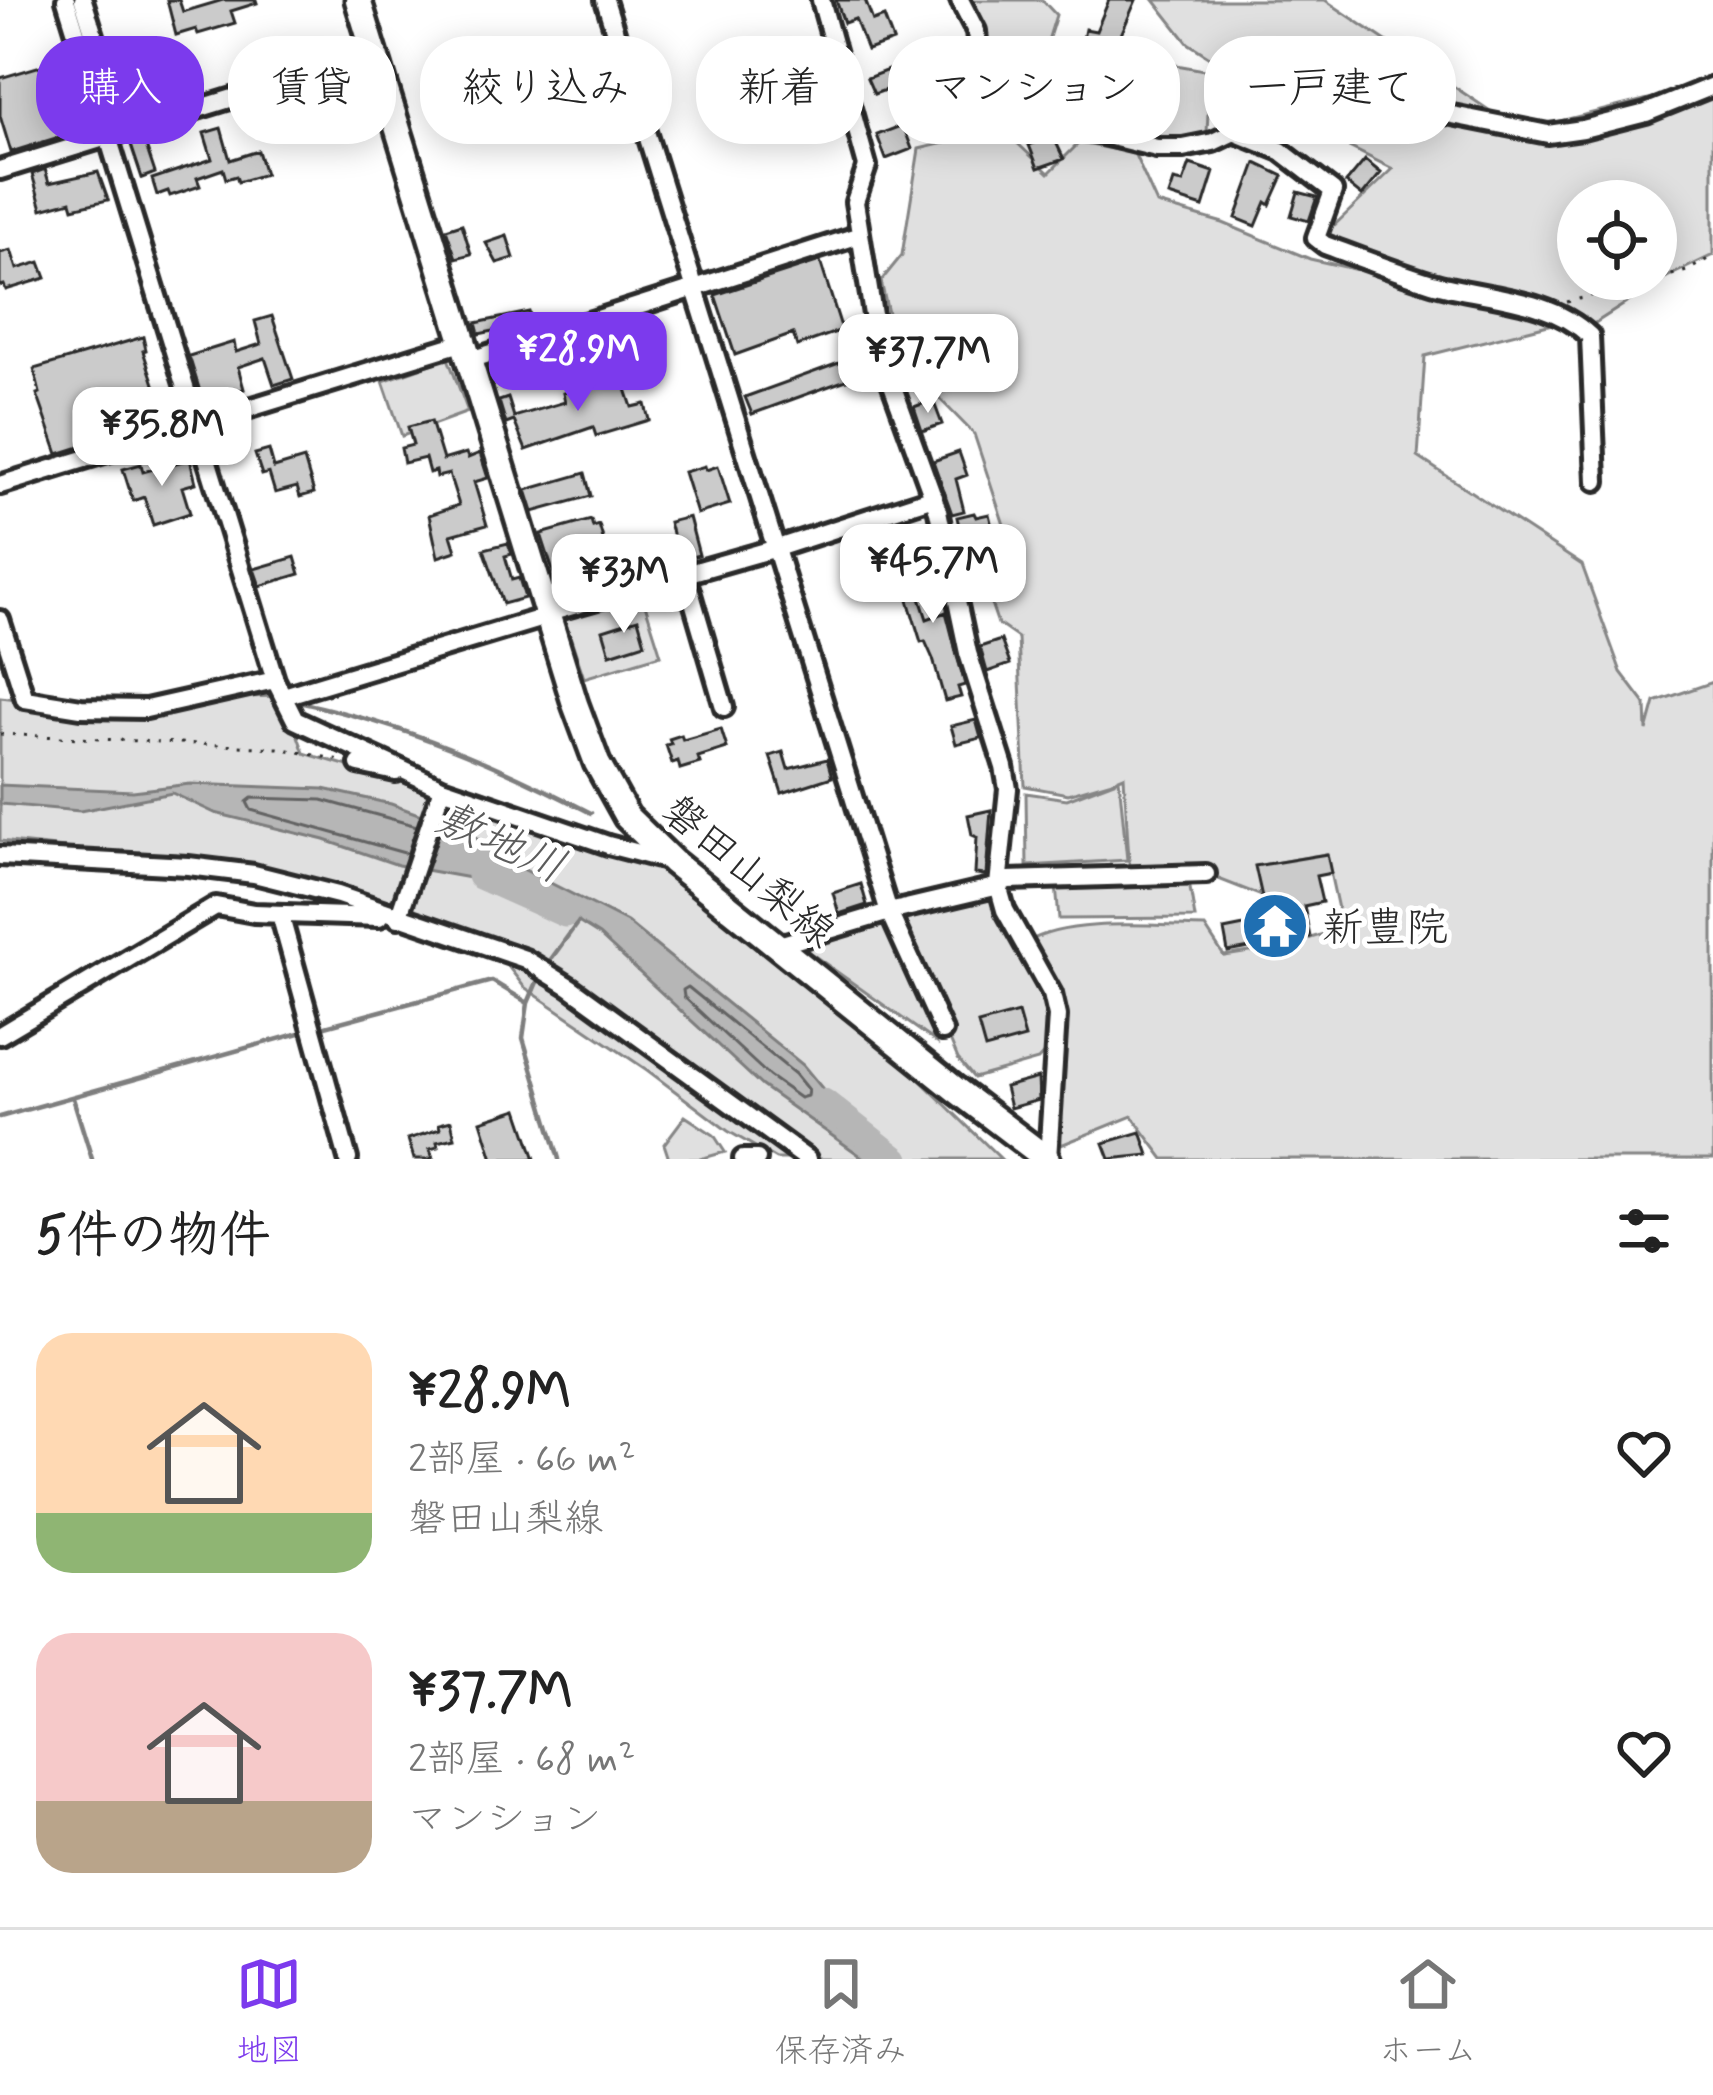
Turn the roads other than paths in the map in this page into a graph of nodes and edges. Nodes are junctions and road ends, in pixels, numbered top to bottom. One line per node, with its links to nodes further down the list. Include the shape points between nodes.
1 (66, 0): 7 (street)
2 (83, 0): 8 (street)
3 (358, 0): 9 (main road, 磐田山梨線)
4 (605, 0): 19 (street)
5 (821, 0): 18 (street, via 867,166 855,202)
6 (960, 0): 15 (street, via 976,32 984,119 1037,119 1157,148)
7 (80, 36)
8 (92, 36)
9 (369, 36)
10 (1713, 86): 11 (street, via 1583,130 1548,134)
11 (1456, 116)
12 (396, 124): 20 (main road, 磐田山梨線)
13 (84, 144): 17 (street)
14 (120, 144): 21 (street)
15 (1204, 144)
16 (1264, 144): 22 (street, via 1333,191 1316,238 1324,245 1431,283 1541,307 1590,336)
17 (0, 170)
18 (860, 236): 19 (street); 24 (street, via 878,346)
19 (694, 285): 20 (street); 25 (street)
20 (467, 351): 21 (street); 27 (main road, 磐田山梨線)
21 (198, 424): 23 (street); 29 (street)
22 (1596, 481)
23 (0, 485)
24 (934, 497): 25 (street); 36 (street, via 1008,789)
25 (777, 548): 26 (street); 38 (street)
26 (685, 574): 27 (street); 30 (street)
27 (549, 615): 29 (street); 34 (main road, 磐田山梨線, via 597,764 627,817)
28 (0, 620): 29 (street, via 26,699 146,709)
29 (280, 688): 32 (street, via 295,720)
30 (724, 707)
31 (359, 764): 32 (street)
32 (436, 788): 34 (street); 37 (street)
33 (0, 856): 37 (street, via 254,874)
34 (673, 862): 40 (main road, 磐田山梨線)
35 (1206, 874): 36 (street)
36 (998, 885): 38 (street); 47 (street, via 1057,1016)
37 (401, 912): 39 (street); 46 (street, via 525,959)
38 (889, 912): 40 (street); 41 (street)
39 (280, 914): 42 (street, via 216,906); 43 (street)
40 (776, 946): 47 (main road, 磐田山梨線)
41 (943, 1031)
42 (0, 1035)
43 (348, 1159)
44 (743, 1159): 45 (street)
45 (757, 1159)
46 (807, 1159)
47 (1047, 1159)

